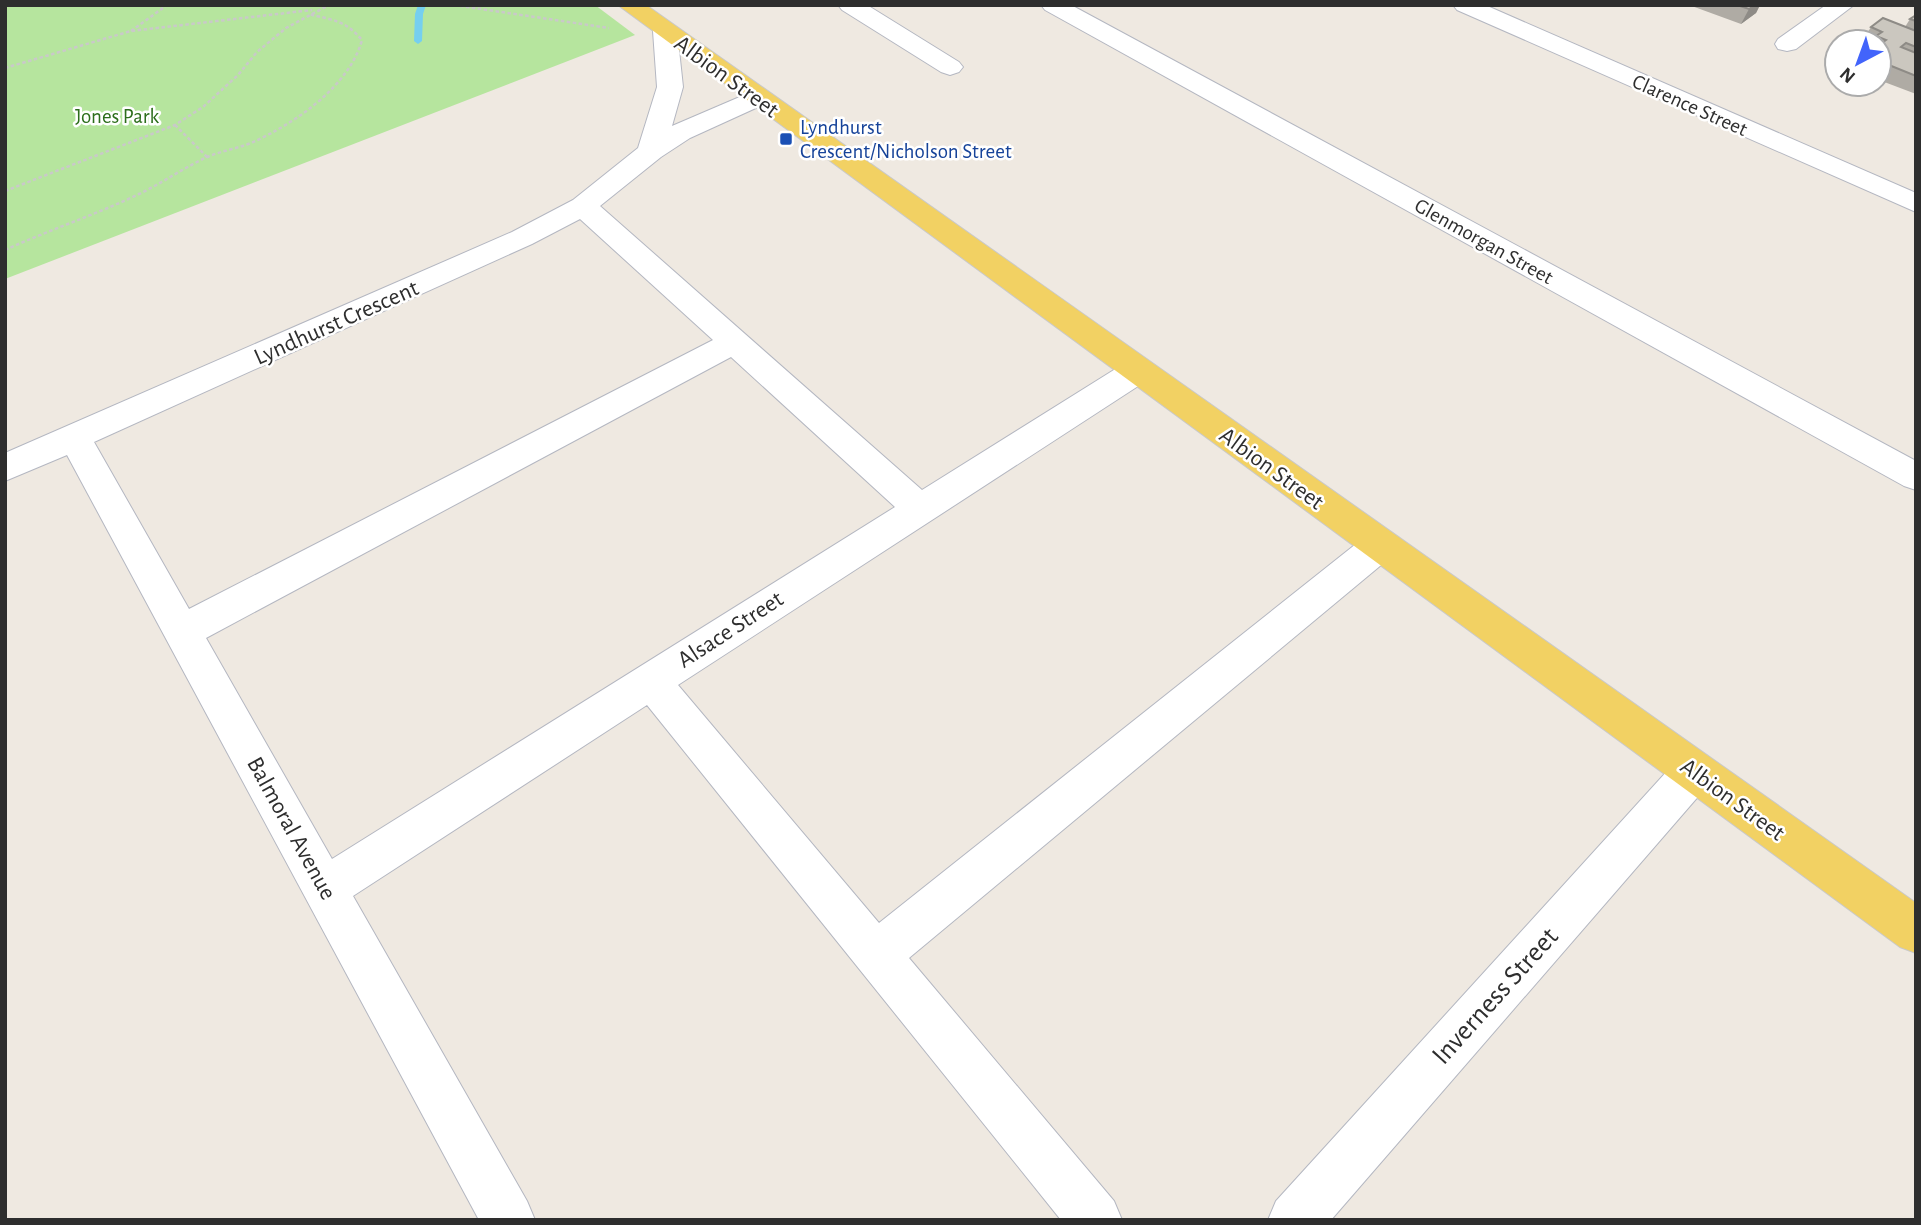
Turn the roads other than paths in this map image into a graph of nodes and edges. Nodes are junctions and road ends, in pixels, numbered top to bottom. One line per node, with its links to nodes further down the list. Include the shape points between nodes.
1 (850, 5): 8 (street)
2 (1053, 5): 17 (street, Glenmorgan Street)
3 (1465, 5): 11 (street, Clarence Street)
4 (1842, 5): 7 (street)
5 (622, 17): 6 (main road, Albion Street)
6 (665, 31): 9 (main road, Albion Street); 10 (street, via 670,88)
7 (1787, 44)
8 (950, 68)
9 (758, 98): 10 (street, Lyndhurst Crescent, via 681,132); 14 (main road, Albion Street)
10 (651, 151): 12 (street, Lyndhurst Crescent)
11 (1916, 204)
12 (583, 206): 13 (street); 15 (street, Lyndhurst Crescent, via 437,277)
13 (735, 342): 18 (street); 20 (street)
14 (1137, 371): 18 (street, Alsace Street); 19 (main road, Albion Street)
15 (74, 437): 16 (street, Lyndhurst Crescent); 20 (street, Balmoral Avenue)
16 (5, 468)
17 (1916, 477)
18 (920, 509): 21 (street, Alsace Street)
19 (1379, 545): 22 (main road, Albion Street); 25 (street)
20 (183, 631): 23 (street, Balmoral Avenue)
21 (650, 681): 23 (street, Alsace Street); 25 (street)
22 (1694, 771): 24 (main road, Albion Street); 28 (street, Inverness Street)
23 (325, 889): 26 (street, Balmoral Avenue)
24 (1916, 931)
25 (876, 955): 27 (street)
26 (508, 1220)
27 (1095, 1220)
28 (1295, 1220)

